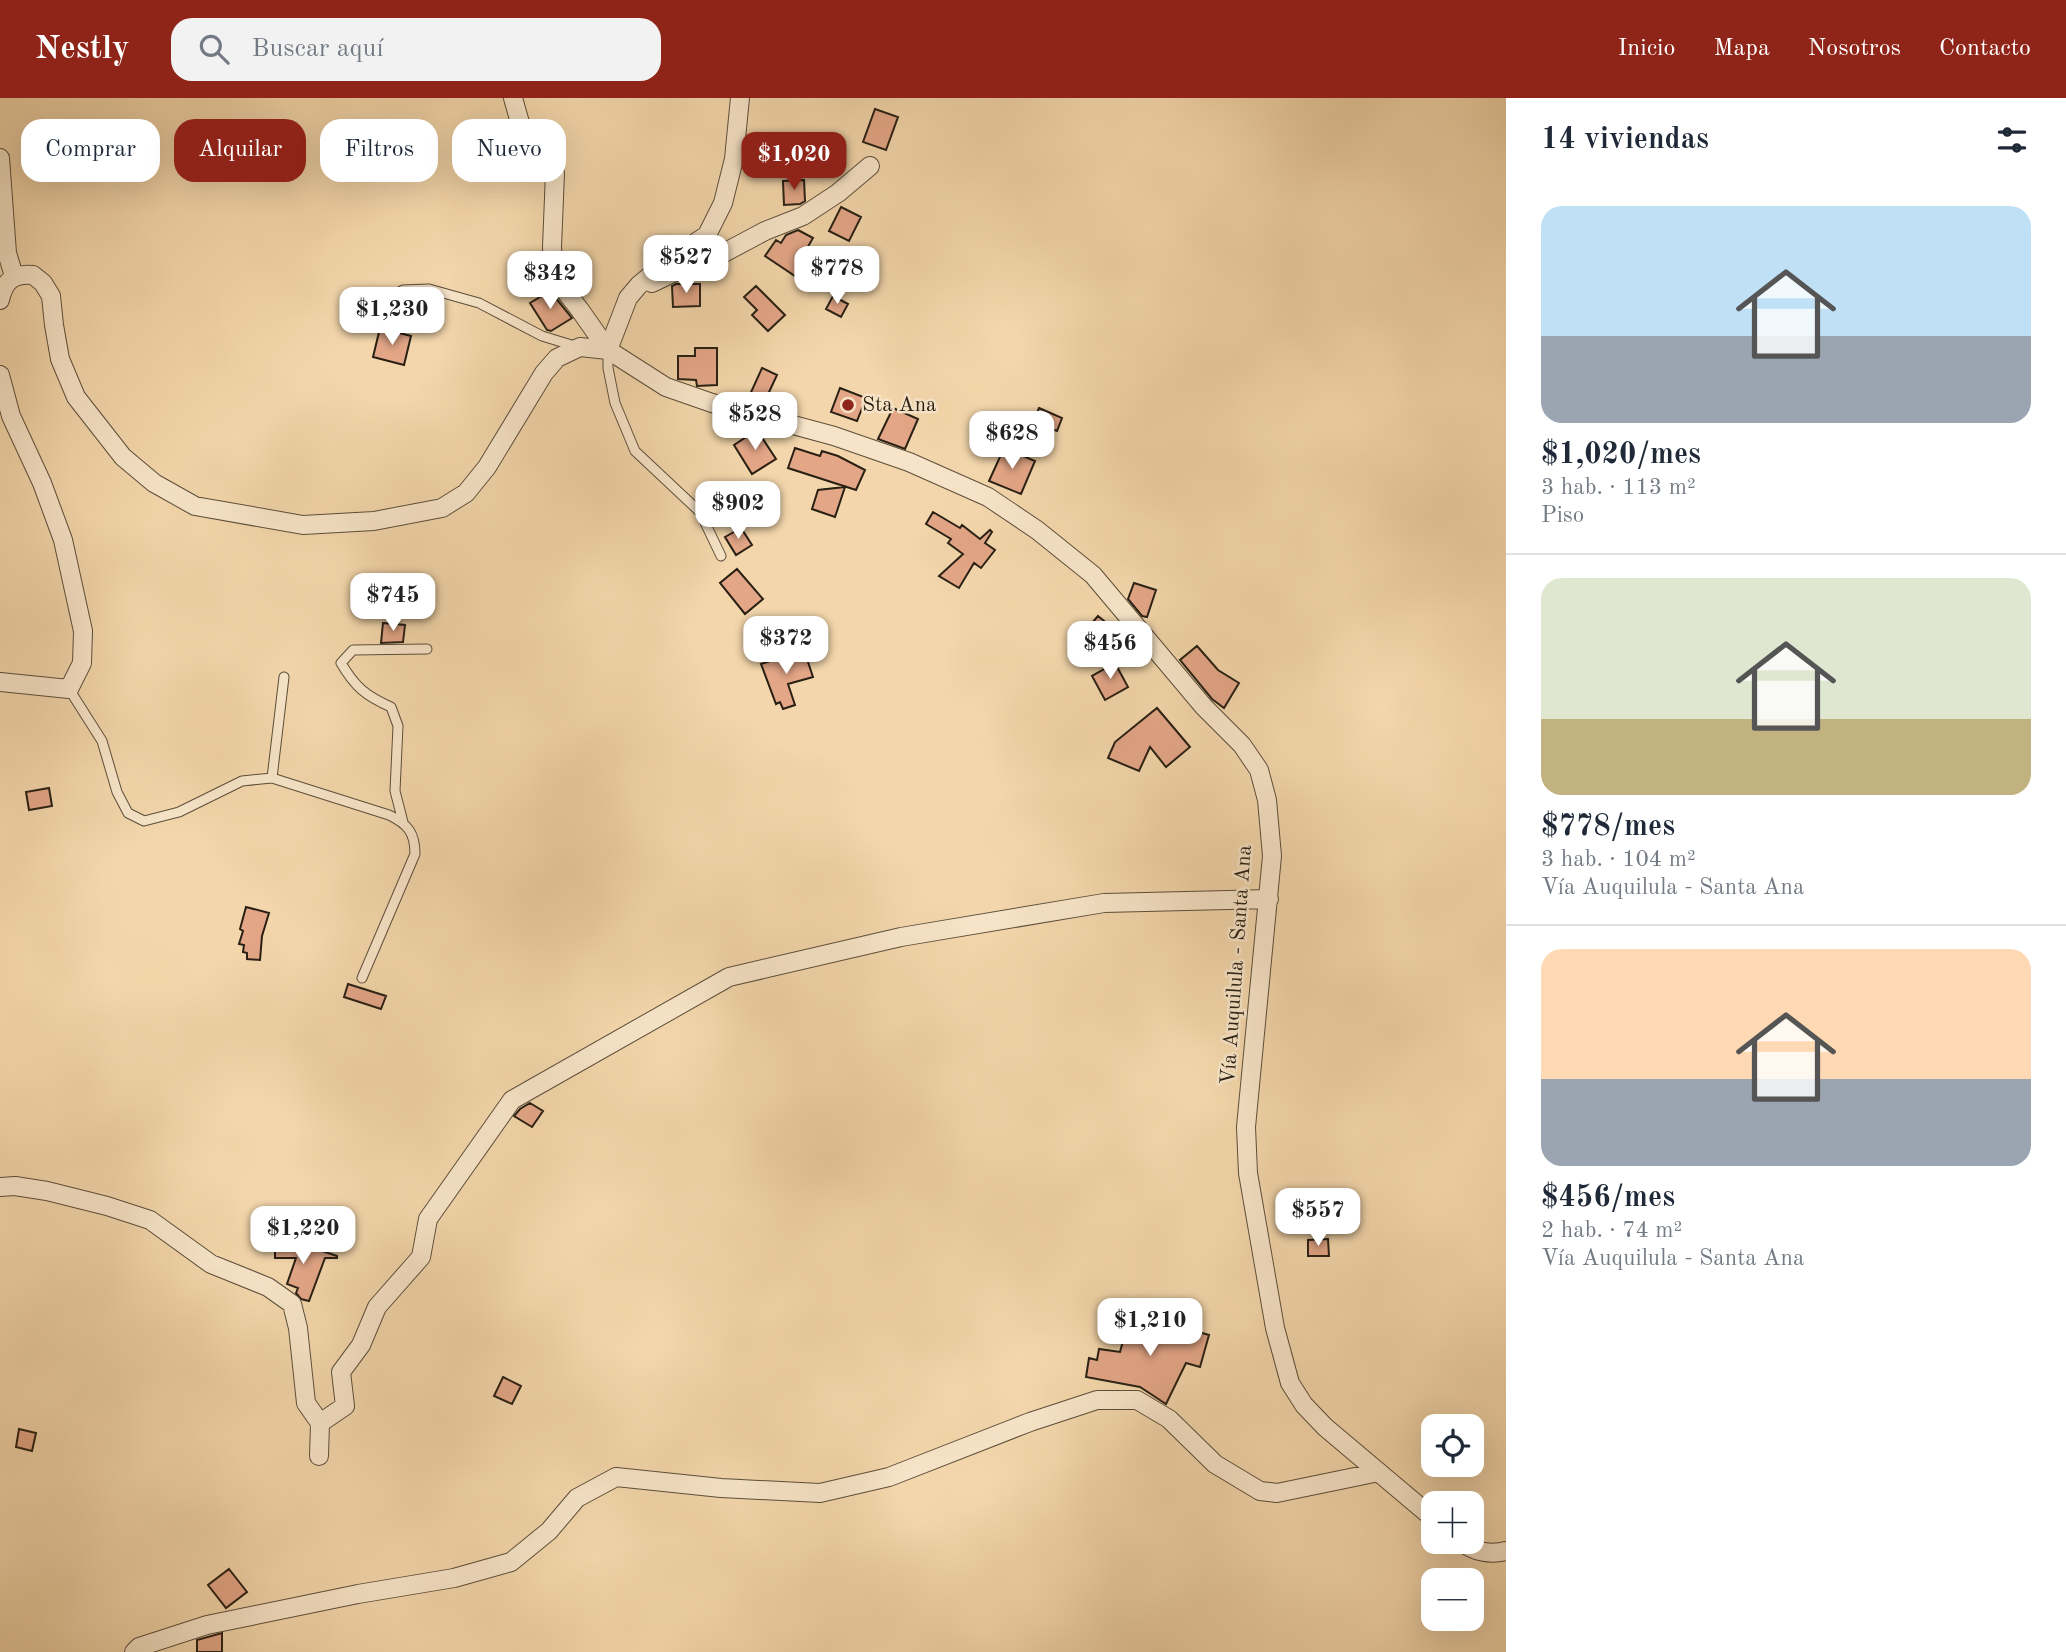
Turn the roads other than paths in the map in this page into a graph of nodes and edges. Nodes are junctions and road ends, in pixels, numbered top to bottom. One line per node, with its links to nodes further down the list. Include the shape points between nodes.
1 (513, 98): 10 (street, via 522,130 555,173 554,277)
2 (740, 98): 6 (street, via 734,159 723,203 707,235)
3 (0, 158): 5 (street, via 7,253)
4 (870, 166): 6 (street, via 803,216 648,286)
5 (14, 276): 7 (street, via 7,281); 9 (street, via 33,275 51,296 61,359 76,397 123,457 154,483 195,506 303,525 387,519 442,508 466,493 544,373 557,358)
6 (639, 285): 10 (street, via 628,298)
7 (0, 300)
8 (374, 308): 9 (lane, via 403,290 429,289 479,303 542,335)
9 (580, 347): 10 (street, Vía Auquilula - Santa Ana)
10 (608, 350): 12 (lane, via 615,403 635,451 700,512); 19 (street, Vía Auquilula - Santa Ana, via 666,387 834,436 909,462 988,498 1093,575 1259,770 1272,856)
11 (0, 375): 16 (street, via 11,416 63,540 83,631 82,663)
12 (720, 556)
13 (428, 649): 18 (lane, via 353,650 341,663 352,683 391,707 398,726 395,791)
14 (284, 677): 17 (lane)
15 (0, 681): 16 (street)
16 (69, 689): 17 (lane, via 102,741 128,813 144,821 179,812 242,781)
17 (272, 778): 18 (lane)
18 (403, 822): 20 (lane, via 411,830 415,854)
19 (1269, 898): 22 (street, via 1104,903 901,937 729,977 512,1100 428,1219 421,1257 377,1307 361,1345 341,1372 345,1406); 24 (street, Vía Auquilula - Santa Ana, via 1246,1127 1248,1173 1275,1328 1290,1383 1304,1405)
20 (362, 978)
21 (0, 1186): 22 (street, via 47,1191 150,1220 211,1264 268,1287 292,1304 306,1403)
22 (320, 1423): 23 (street)
23 (319, 1456)
24 (1379, 1472): 25 (street, Vía Auquilula - Santa Ana); 28 (street, via 1277,1493 1260,1491 1215,1464 1169,1419 1137,1400 1097,1400 889,1477 820,1493 616,1477 577,1497 549,1531 511,1562 454,1578 207,1625)
25 (1421, 1508)
26 (1506, 1551): 27 (street)
27 (1484, 1552)
28 (134, 1652)

